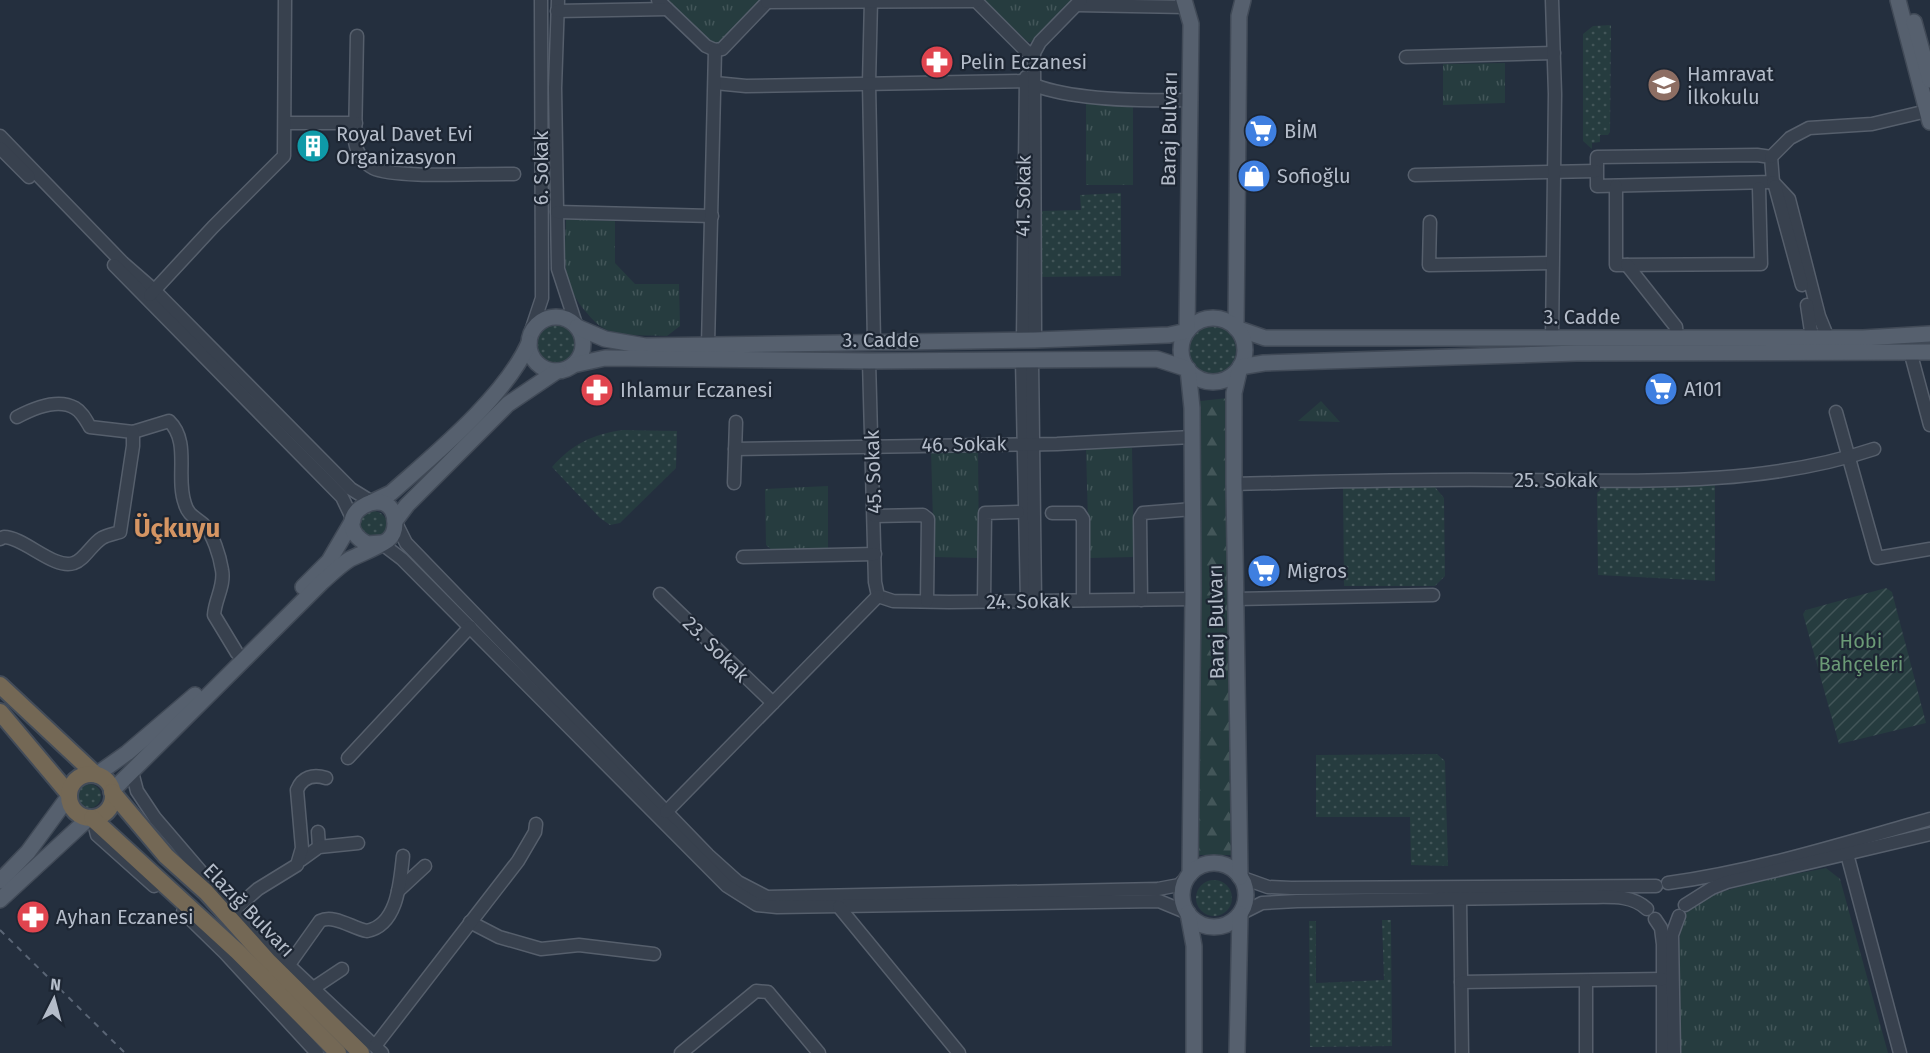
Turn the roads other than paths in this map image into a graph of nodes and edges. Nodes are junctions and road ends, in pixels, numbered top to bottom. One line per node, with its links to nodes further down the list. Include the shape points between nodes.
1 (285, 0): 25 (street)
2 (541, 0): 51 (street, 6. Sokak, via 542,298)
3 (1243, 0): 44 (main road, via 1239,16)
4 (1552, 0): 17 (street)
5 (1898, 0): 24 (main road)
6 (1908, 0): 19 (main road)
7 (768, 1): 9 (street); 15 (street, via 722,48)
8 (976, 1): 9 (street); 16 (street)
9 (871, 2): 21 (street)
10 (1079, 3): 12 (street); 16 (street)
11 (663, 4): 13 (street); 15 (street)
12 (1185, 4): 23 (main road, Baraj Bulvarı, via 1191,24)
13 (557, 6): 37 (street, 6. Sokak)
14 (357, 36): 26 (street)
15 (715, 50): 20 (street)
16 (1030, 52): 22 (street, 41. Sokak)
17 (1554, 53): 18 (street); 31 (street)
18 (1407, 57)
19 (1930, 80)
20 (715, 83): 21 (street); 38 (street)
21 (869, 83): 22 (street); 53 (street)
22 (1030, 84): 23 (street, via 1057,92); 52 (street, 41. Sokak)
23 (1190, 100): 45 (main road, Baraj Bulvarı)
24 (1929, 117): 29 (street, via 1809,128 1790,138)
25 (286, 123): 26 (street); 42 (street, via 284,156)
26 (356, 123): 32 (street, via 357,152 375,169 395,173)
27 (0, 136): 42 (street)
28 (0, 148): 42 (street)
29 (1771, 157): 30 (street, via 1597,156); 34 (street)
30 (1596, 171): 31 (street); 35 (street, via 1597,186)
31 (1552, 172): 33 (street); 40 (street)
32 (514, 174)
33 (1414, 175)
34 (1773, 182): 35 (street); 49 (street, via 1811,319); 50 (street, via 1789,199)
35 (1616, 186): 41 (street, via 1616,265)
36 (1759, 188): 41 (street, via 1761,264)
37 (557, 212): 38 (street); 43 (street, 6. Sokak, via 558,269)
38 (711, 216): 54 (street)
39 (1430, 222): 40 (street, via 1430,265)
40 (1552, 263): 47 (street)
41 (1627, 265): 48 (street, via 1676,327)
42 (150, 294): 76 (street, via 351,489); 81 (street, via 342,497)
43 (577, 327): 51 (main road, via 555,317 540,322); 54 (main road, 3. Cadde, via 605,339 645,346); 59 (main road, via 583,342 579,359)
44 (1236, 328): 45 (main road, via 1227,321 1206,319); 47 (main road, 3. Cadde, via 1265,338); 60 (main road, via 1245,346)
45 (1187, 331): 52 (main road, 3. Cadde); 61 (main road, via 1181,350)
46 (1930, 334): 50 (main road, 3. Cadde)
47 (1552, 338): 48 (main road, 3. Cadde)
48 (1677, 338): 49 (main road, 3. Cadde)
49 (1812, 338): 50 (main road, 3. Cadde)
50 (1828, 338)
51 (530, 339): 62 (main road, via 534,360); 76 (main road, via 512,372 491,397 390,493)
52 (1029, 340): 53 (main road, 3. Cadde)
53 (874, 342): 54 (main road, 3. Cadde)
54 (708, 345)
55 (1910, 351): 56 (main road, 3. Cadde); 60 (main road, 3. Cadde, via 1577,353 1264,363); 66 (street)
56 (1930, 352)
57 (1027, 360): 58 (main road, 3. Cadde); 61 (main road, 3. Cadde, via 1157,359); 69 (street)
58 (869, 361): 59 (main road, 3. Cadde, via 605,358); 70 (street, 45. Sokak)
59 (573, 365): 62 (main road)
60 (1240, 367): 61 (main road, via 1233,375 1214,382); 75 (main road, Baraj Bulvarı, via 1234,393)
61 (1188, 369): 68 (main road, Baraj Bulvarı)
62 (557, 371): 82 (main road, via 507,404)
63 (1836, 412): 73 (street)
64 (17, 417): 67 (street, via 36,407 73,406 90,427)
65 (736, 422): 71 (street)
66 (1930, 425)
67 (133, 432): 83 (street, via 120,532 102,538 76,563 67,564 14,539); 99 (street, via 169,421 176,429 181,442 184,504 190,515 204,525 222,570 214,615)
68 (1192, 437): 69 (street, 46. Sokak); 77 (main road, Baraj Bulvarı)
69 (1028, 442): 70 (street, 46. Sokak); 97 (street)
70 (873, 445): 71 (street, 46. Sokak); 80 (street, 45. Sokak)
71 (735, 449): 74 (street)
72 (1874, 449): 73 (street, 25. Sokak)
73 (1850, 457): 75 (street, 25. Sokak, via 1768,475 1715,478); 85 (street, via 1877,558)
74 (734, 483)
75 (1234, 484): 92 (main road, Baraj Bulvarı)
76 (372, 502): 81 (main road, via 359,508); 82 (main road, via 390,508)
77 (1193, 509): 91 (main road, Baraj Bulvarı); 94 (street, via 1143,513 1140,518)
78 (1018, 512): 96 (street, via 985,513)
79 (1052, 513): 93 (street, via 1079,513 1083,519)
80 (875, 516): 86 (street, 45. Sokak); 95 (street, via 923,515 928,519)
81 (352, 520): 84 (main road, via 360,540); 99 (main road, via 329,561)
82 (395, 521): 84 (main road, via 393,534); 109 (street, via 406,543)
83 (0, 539)
84 (381, 543): 98 (street); 104 (main road, via 348,561 321,583)
85 (1930, 549)
86 (875, 554): 87 (street); 90 (street, 45. Sokak)
87 (743, 557)
88 (660, 594): 101 (street, 23. Sokak)
89 (1433, 595): 92 (street)
90 (878, 596): 95 (street, 24. Sokak); 101 (street)
91 (1193, 599): 94 (street, 24. Sokak); 121 (main road, Baraj Bulvarı)
92 (1236, 599): 122 (main road, Baraj Bulvarı)
93 (1083, 600): 94 (street, 24. Sokak); 97 (street, 24. Sokak)
94 (1141, 600)
95 (927, 601): 96 (street, 24. Sokak)
96 (984, 601): 97 (street, 24. Sokak)
97 (1031, 601)
98 (470, 627): 103 (street); 128 (street, via 727,886 757,905)
99 (237, 653): 105 (main road, via 191,698)
100 (0, 685): 105 (highway)
101 (773, 703): 109 (street)
102 (0, 712): 108 (highway)
103 (348, 758)
104 (132, 772): 107 (main road); 129 (street, via 137,791 155,818)
105 (96, 775): 107 (highway, via 106,780); 108 (highway, via 87,774 75,781)
106 (327, 778): 119 (street, via 308,777 297,790)
107 (112, 791): 110 (highway, via 110,806); 142 (highway, Elazığ Bulvarı, via 166,856 206,892 269,962 343,1034)
108 (69, 795): 110 (highway, via 78,814); 123 (main road, via 28,852)
109 (666, 812): 121 (street, via 738,882 767,897 1158,889 1179,885)
110 (92, 818): 127 (main road); 143 (street, via 98,836 225,953); 144 (highway, Elazığ Bulvarı, via 238,952)
111 (1930, 819): 124 (street, via 1804,854)
112 (536, 824): 134 (street, via 536,832 518,861)
113 (318, 832): 116 (street)
114 (1930, 834): 117 (street)
115 (358, 843): 116 (street)
116 (319, 847): 119 (street)
117 (1847, 854): 130 (street, via 1727,882); 154 (street)
118 (403, 856): 125 (street)
119 (301, 860): 129 (street)
120 (425, 866): 125 (street)
121 (1190, 874): 122 (main road, via 1216,863); 131 (main road, via 1182,893)
122 (1240, 877): 124 (street, via 1268,887 1290,888); 132 (main road, via 1246,896)
123 (0, 881)
124 (1662, 885): 130 (street, via 1683,893); 133 (street, via 1647,896)
125 (398, 891): 136 (street, via 383,924 376,929 367,931 326,918 320,921)
126 (1460, 899): 132 (street, via 1276,902 1262,903); 133 (street, via 1628,898); 140 (street)
127 (0, 900)
128 (839, 907): 131 (street, via 1159,902); 147 (street)
129 (234, 910): 136 (street)
130 (1682, 910): 133 (street, via 1668,921); 153 (street, via 1672,935)
131 (1188, 913): 132 (main road, via 1203,925 1214,927 1224,926); 148 (main road, via 1194,946)
132 (1240, 914): 149 (main road)
133 (1651, 914): 138 (street, via 1660,928 1663,944)
134 (470, 922): 135 (street, via 499,937 541,949 579,945); 142 (street)
135 (654, 954)
136 (288, 966): 141 (street)
137 (342, 969): 141 (street)
138 (1663, 980): 139 (street); 152 (street)
139 (1586, 981): 140 (street); 151 (street)
140 (1461, 982): 150 (street)
141 (312, 989): 142 (street)
142 (371, 1051)
143 (316, 1053)
144 (338, 1053)
145 (681, 1053): 146 (street, via 761,990 768,992)
146 (819, 1053)
147 (959, 1053)
148 (1194, 1053)
149 (1237, 1053)
150 (1462, 1053)
151 (1586, 1053)
152 (1663, 1053)
153 (1674, 1053)
154 (1900, 1053)

